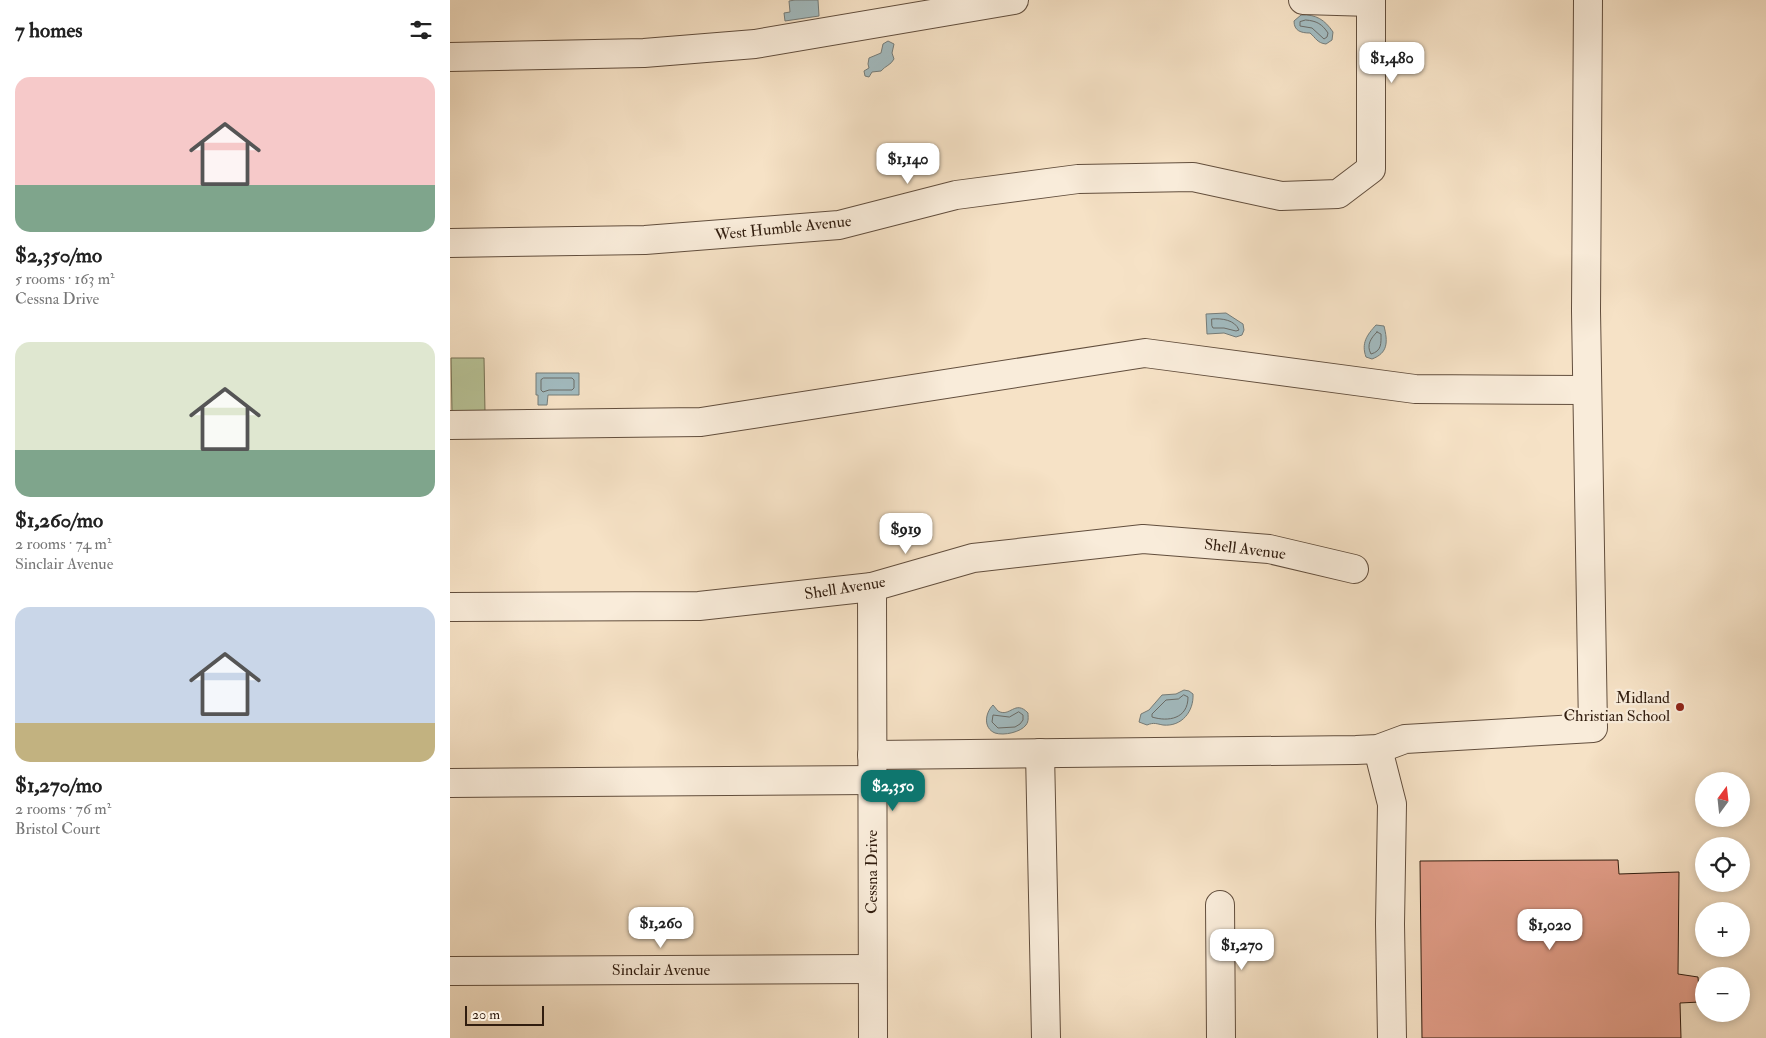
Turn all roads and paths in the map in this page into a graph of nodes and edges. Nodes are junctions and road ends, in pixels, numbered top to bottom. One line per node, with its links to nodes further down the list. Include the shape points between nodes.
1 (1014, 0): 5 (street, via 754,44 644,53)
2 (1303, 0): 4 (street)
3 (1588, 0): 7 (street)
4 (1371, 1): 6 (street, West Humble Avenue, via 1371,168 1338,194 1281,196 1193,177 1078,179 956,195 840,225 645,240)
5 (450, 57)
6 (450, 243)
7 (1587, 390): 8 (street, via 1415,389 1145,353 701,422); 12 (street, via 1593,728 1405,739)
8 (450, 425)
9 (1354, 569): 10 (street, Shell Avenue, via 1269,549 1142,539 973,558)
10 (872, 587): 11 (street, Shell Avenue, via 699,606); 14 (street, Cessna Drive)
11 (450, 607)
12 (1378, 749): 13 (street); 22 (street, via 1392,804)
13 (1040, 753): 14 (street); 20 (street)
14 (872, 768): 15 (street); 17 (street, Cessna Drive)
15 (450, 783)
16 (1220, 905): 21 (street)
17 (872, 969): 18 (street, Sinclair Avenue); 19 (street, Cessna Drive)
18 (450, 971)
19 (873, 1038)
20 (1046, 1038)
21 (1221, 1038)
22 (1392, 1038)

